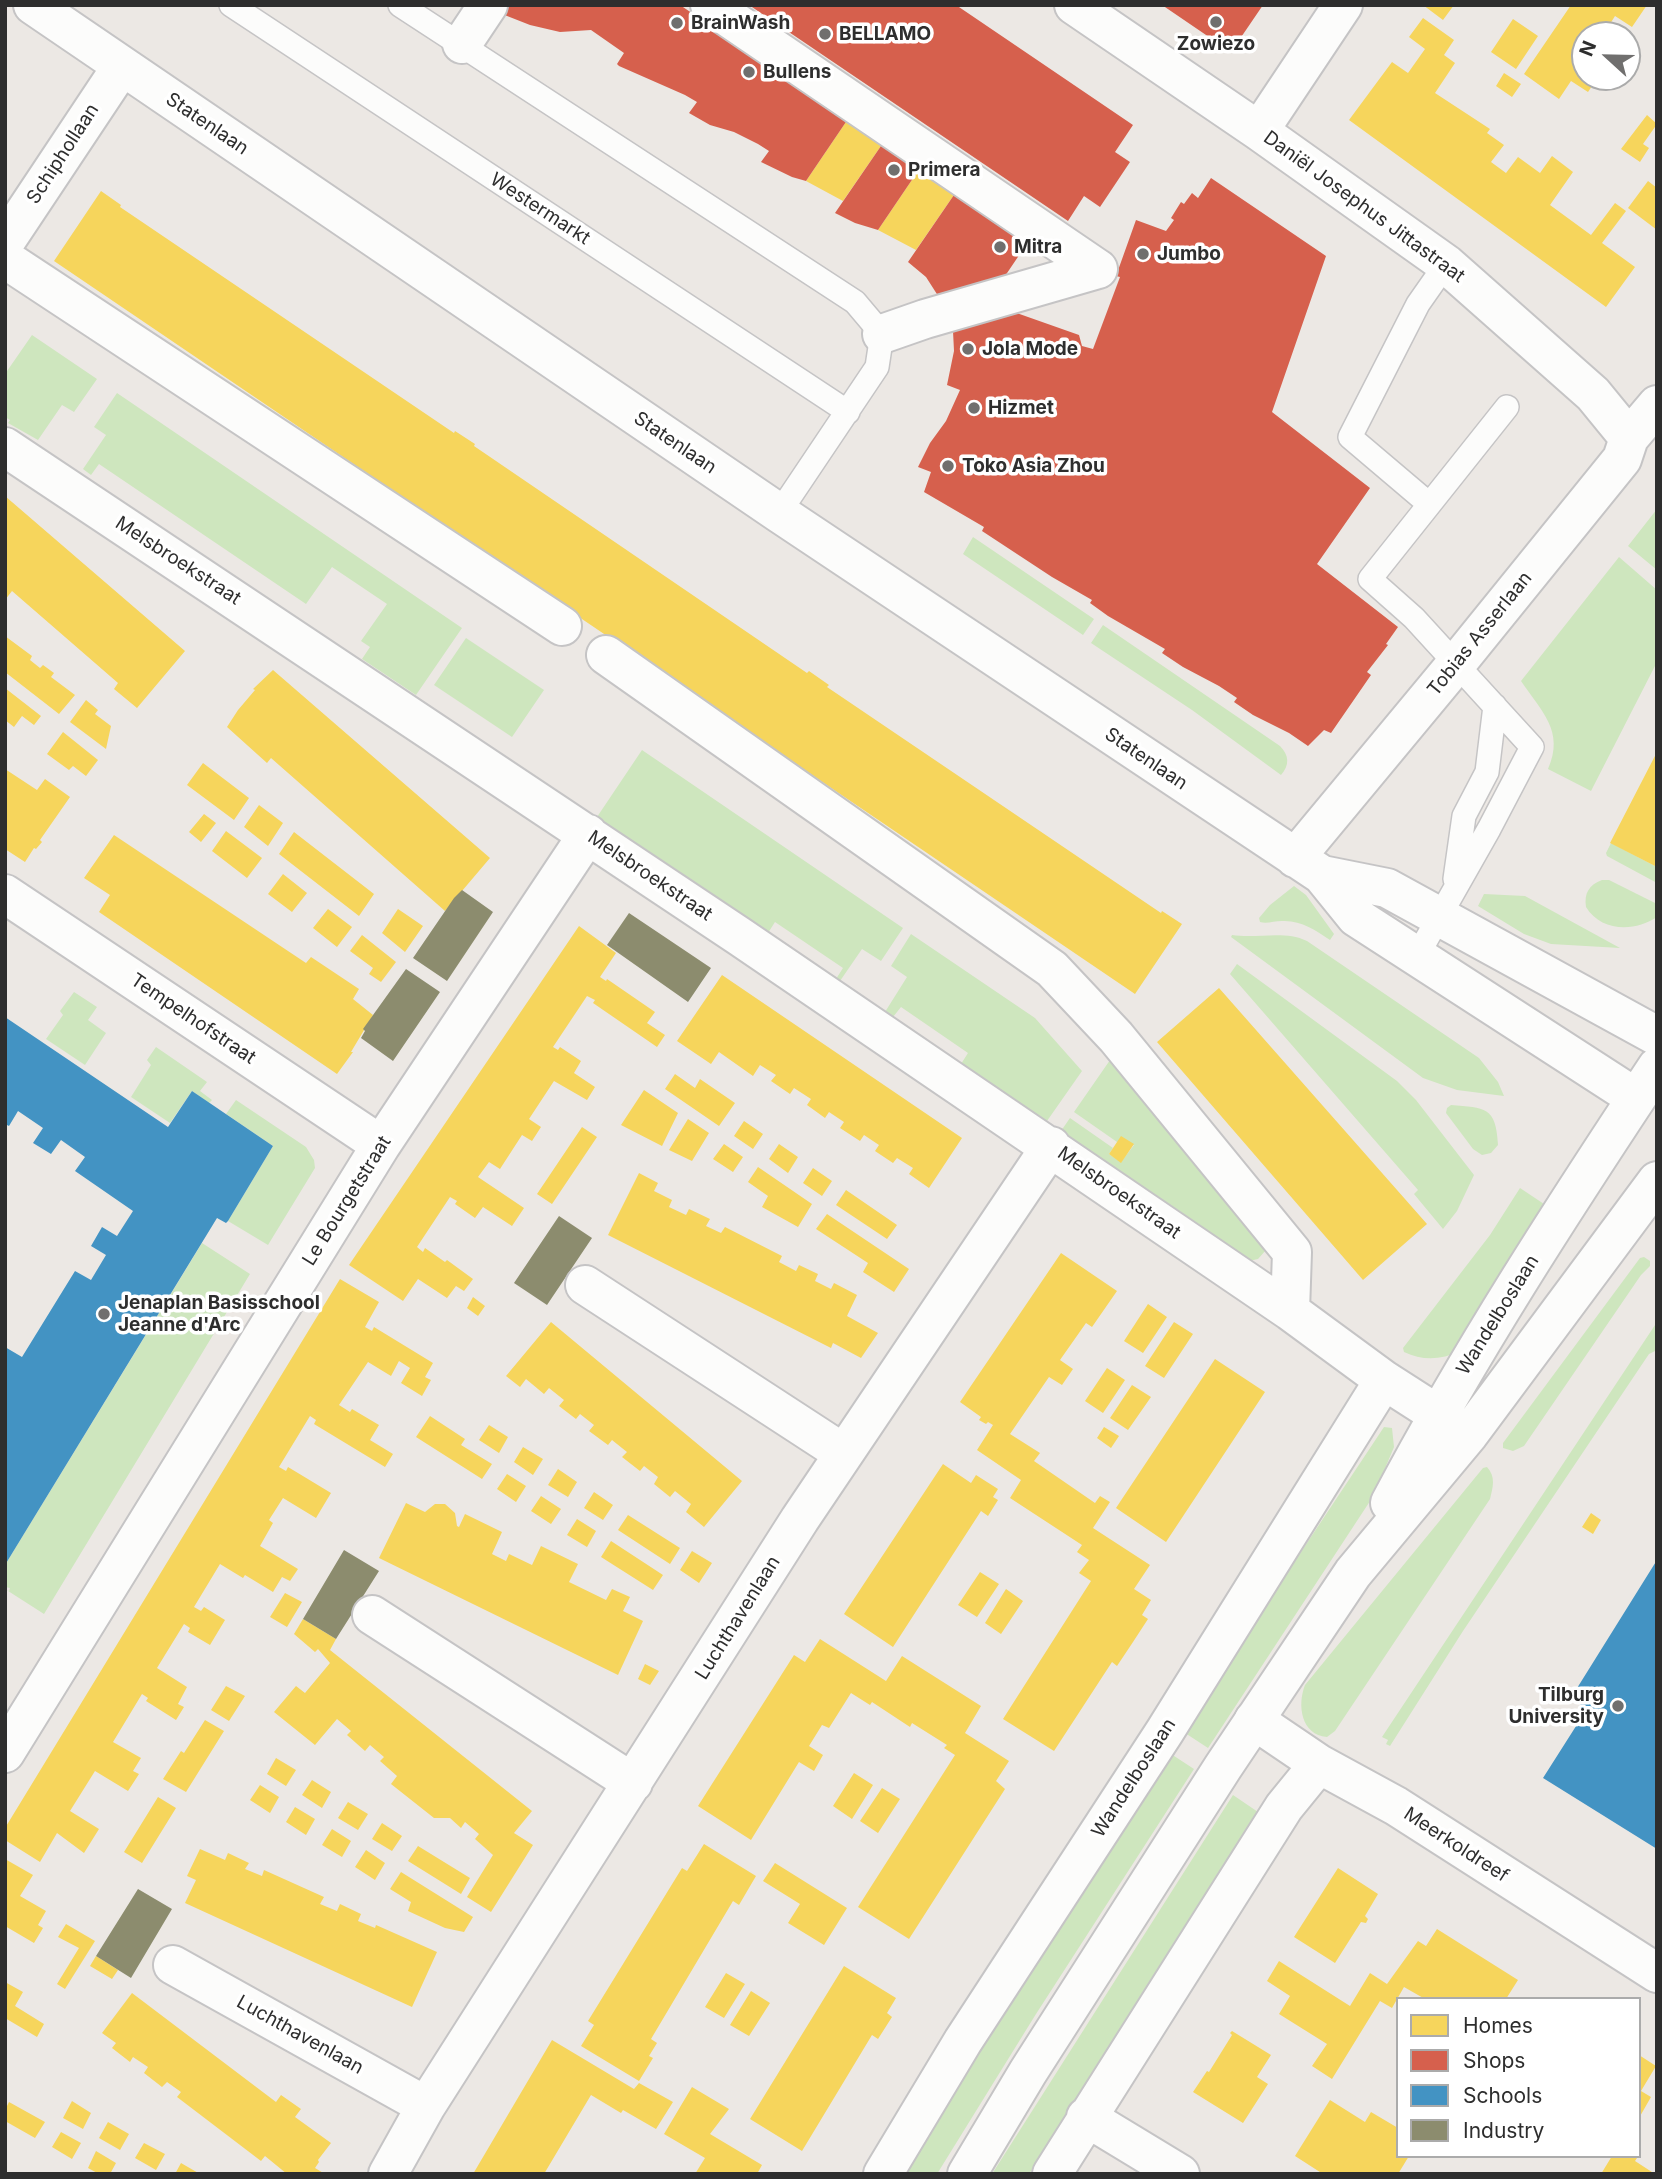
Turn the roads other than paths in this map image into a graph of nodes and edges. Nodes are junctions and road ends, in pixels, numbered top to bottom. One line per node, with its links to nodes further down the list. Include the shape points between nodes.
1 (33, 5): 9 (street, Statenlaan)
2 (231, 5): 17 (lane, Westermarkt)
3 (400, 5): 8 (lane)
4 (488, 5): 8 (street)
5 (710, 5): 14 (street, via 1098,269)
6 (1074, 5): 10 (street, Daniël Josephus Jittastraat)
7 (1343, 5): 10 (street)
8 (462, 44): 14 (lane, via 855,302)
9 (122, 66): 11 (street, Schiphollaan); 21 (street, Statenlaan)
10 (1259, 131): 13 (street, Daniël Josephus Jittastraat)
11 (5, 242)
12 (5, 259): 22 (street)
13 (1446, 264): 18 (street, Daniël Josephus Jittastraat, via 1593,394); 20 (lane, via 1418,304 1350,437)
14 (881, 334): 17 (lane, via 877,367)
15 (1657, 405): 18 (street, Tobias Asserlaan)
16 (1507, 407): 20 (lane)
17 (848, 412): 21 (lane)
18 (1629, 438): 24 (street, Tobias Asserlaan, via 1622,459)
19 (5, 447): 26 (street, Melsbroekstraat)
20 (1430, 504): 24 (lane, via 1370,579)
21 (779, 513): 27 (street, Statenlaan)
22 (562, 626)
23 (606, 655): 37 (street, via 1052,969 1116,1037 1292,1252)
24 (1456, 664): 25 (lane); 27 (street, Tobias Asserlaan)
25 (1494, 706): 29 (lane, via 1487,772 1464,816); 29 (lane, via 1532,747)
26 (588, 834): 33 (street, Le Bourgetstraat); 34 (street, Melsbroekstraat)
27 (1309, 866): 29 (street, Statenlaan); 30 (street, Statenlaan, via 1356,917)
28 (5, 894): 33 (street, Tempelhofstraat)
29 (1445, 906): 30 (lane); 31 (street, Statenlaan)
30 (1417, 956): 32 (street, Statenlaan)
31 (1657, 1036)
32 (1650, 1091): 39 (street, Wandelboslaan, via 1553,1226)
33 (381, 1145): 43 (street, Le Bourgetstraat)
34 (1051, 1146): 37 (street, Melsbroekstraat); 40 (street, Luchthavenlaan)
35 (1657, 1181): 39 (street, Wandelboslaan)
36 (585, 1284): 40 (street)
37 (1290, 1311): 38 (street, Melsbroekstraat)
38 (1384, 1380): 39 (street, Melsbroekstraat); 51 (street, Wandelboslaan)
39 (1453, 1424): 42 (street, Wandelboslaan)
40 (843, 1453): 45 (street, Luchthavenlaan)
41 (372, 1615): 45 (street)
42 (1254, 1720): 44 (street, Meerkoldreef); 52 (street, Wandelboslaan)
43 (5, 1753)
44 (1319, 1764): 47 (street, Meerkoldreef, via 1396,1806); 49 (street, via 1284,1807)
45 (634, 1783): 48 (street, Luchthavenlaan)
46 (173, 1965): 48 (street, Luchthavenlaan)
47 (1657, 1973)
48 (426, 2106): 50 (street, Luchthavenlaan)
49 (1086, 2117): 53 (street); 54 (street)
50 (388, 2174)
51 (883, 2174)
52 (967, 2174)
53 (1052, 2174)
54 (1180, 2174)

